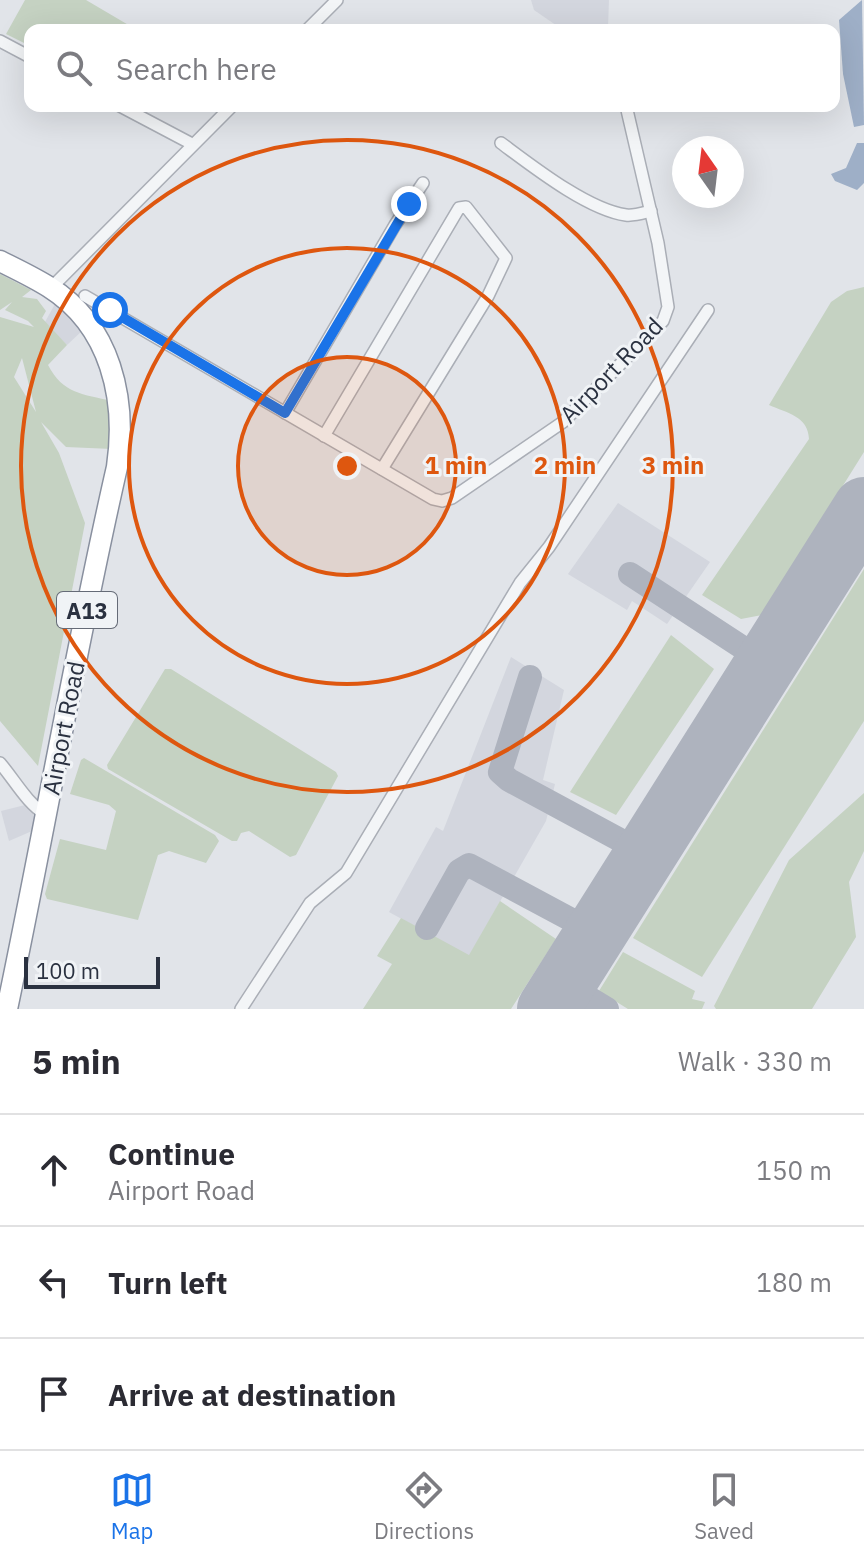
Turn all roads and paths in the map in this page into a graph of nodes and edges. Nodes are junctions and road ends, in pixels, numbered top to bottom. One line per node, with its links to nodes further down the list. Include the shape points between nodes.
1 (337, 0): 2 (street)
2 (313, 24)
3 (0, 41): 4 (street)
4 (24, 54)
5 (131, 112): 9 (street)
6 (226, 112): 9 (street)
7 (627, 112): 11 (street, Airport Road)
8 (501, 143): 11 (street, via 605,209 628,216)
9 (192, 144): 13 (street)
10 (423, 183): 16 (street)
11 (651, 211): 18 (street, Airport Road, via 668,307 663,321 563,422 442,501)
12 (0, 261): 13 (highway, Airport Road / A13)
13 (51, 288): 20 (highway, Airport Road / A13, via 88,325 107,354 117,384 121,426)
14 (85, 296): 16 (street, Airport Road)
15 (708, 310): 22 (street, via 520,583 346,873 310,903)
16 (285, 413): 17 (street, Airport Road)
17 (324, 436): 18 (street, Airport Road); 18 (street, via 459,208 466,207 506,258)
18 (382, 469)
19 (0, 763): 20 (street, via 29,804)
20 (46, 815): 21 (highway, Airport Road / A13)
21 (7, 1009)
22 (241, 1009)

